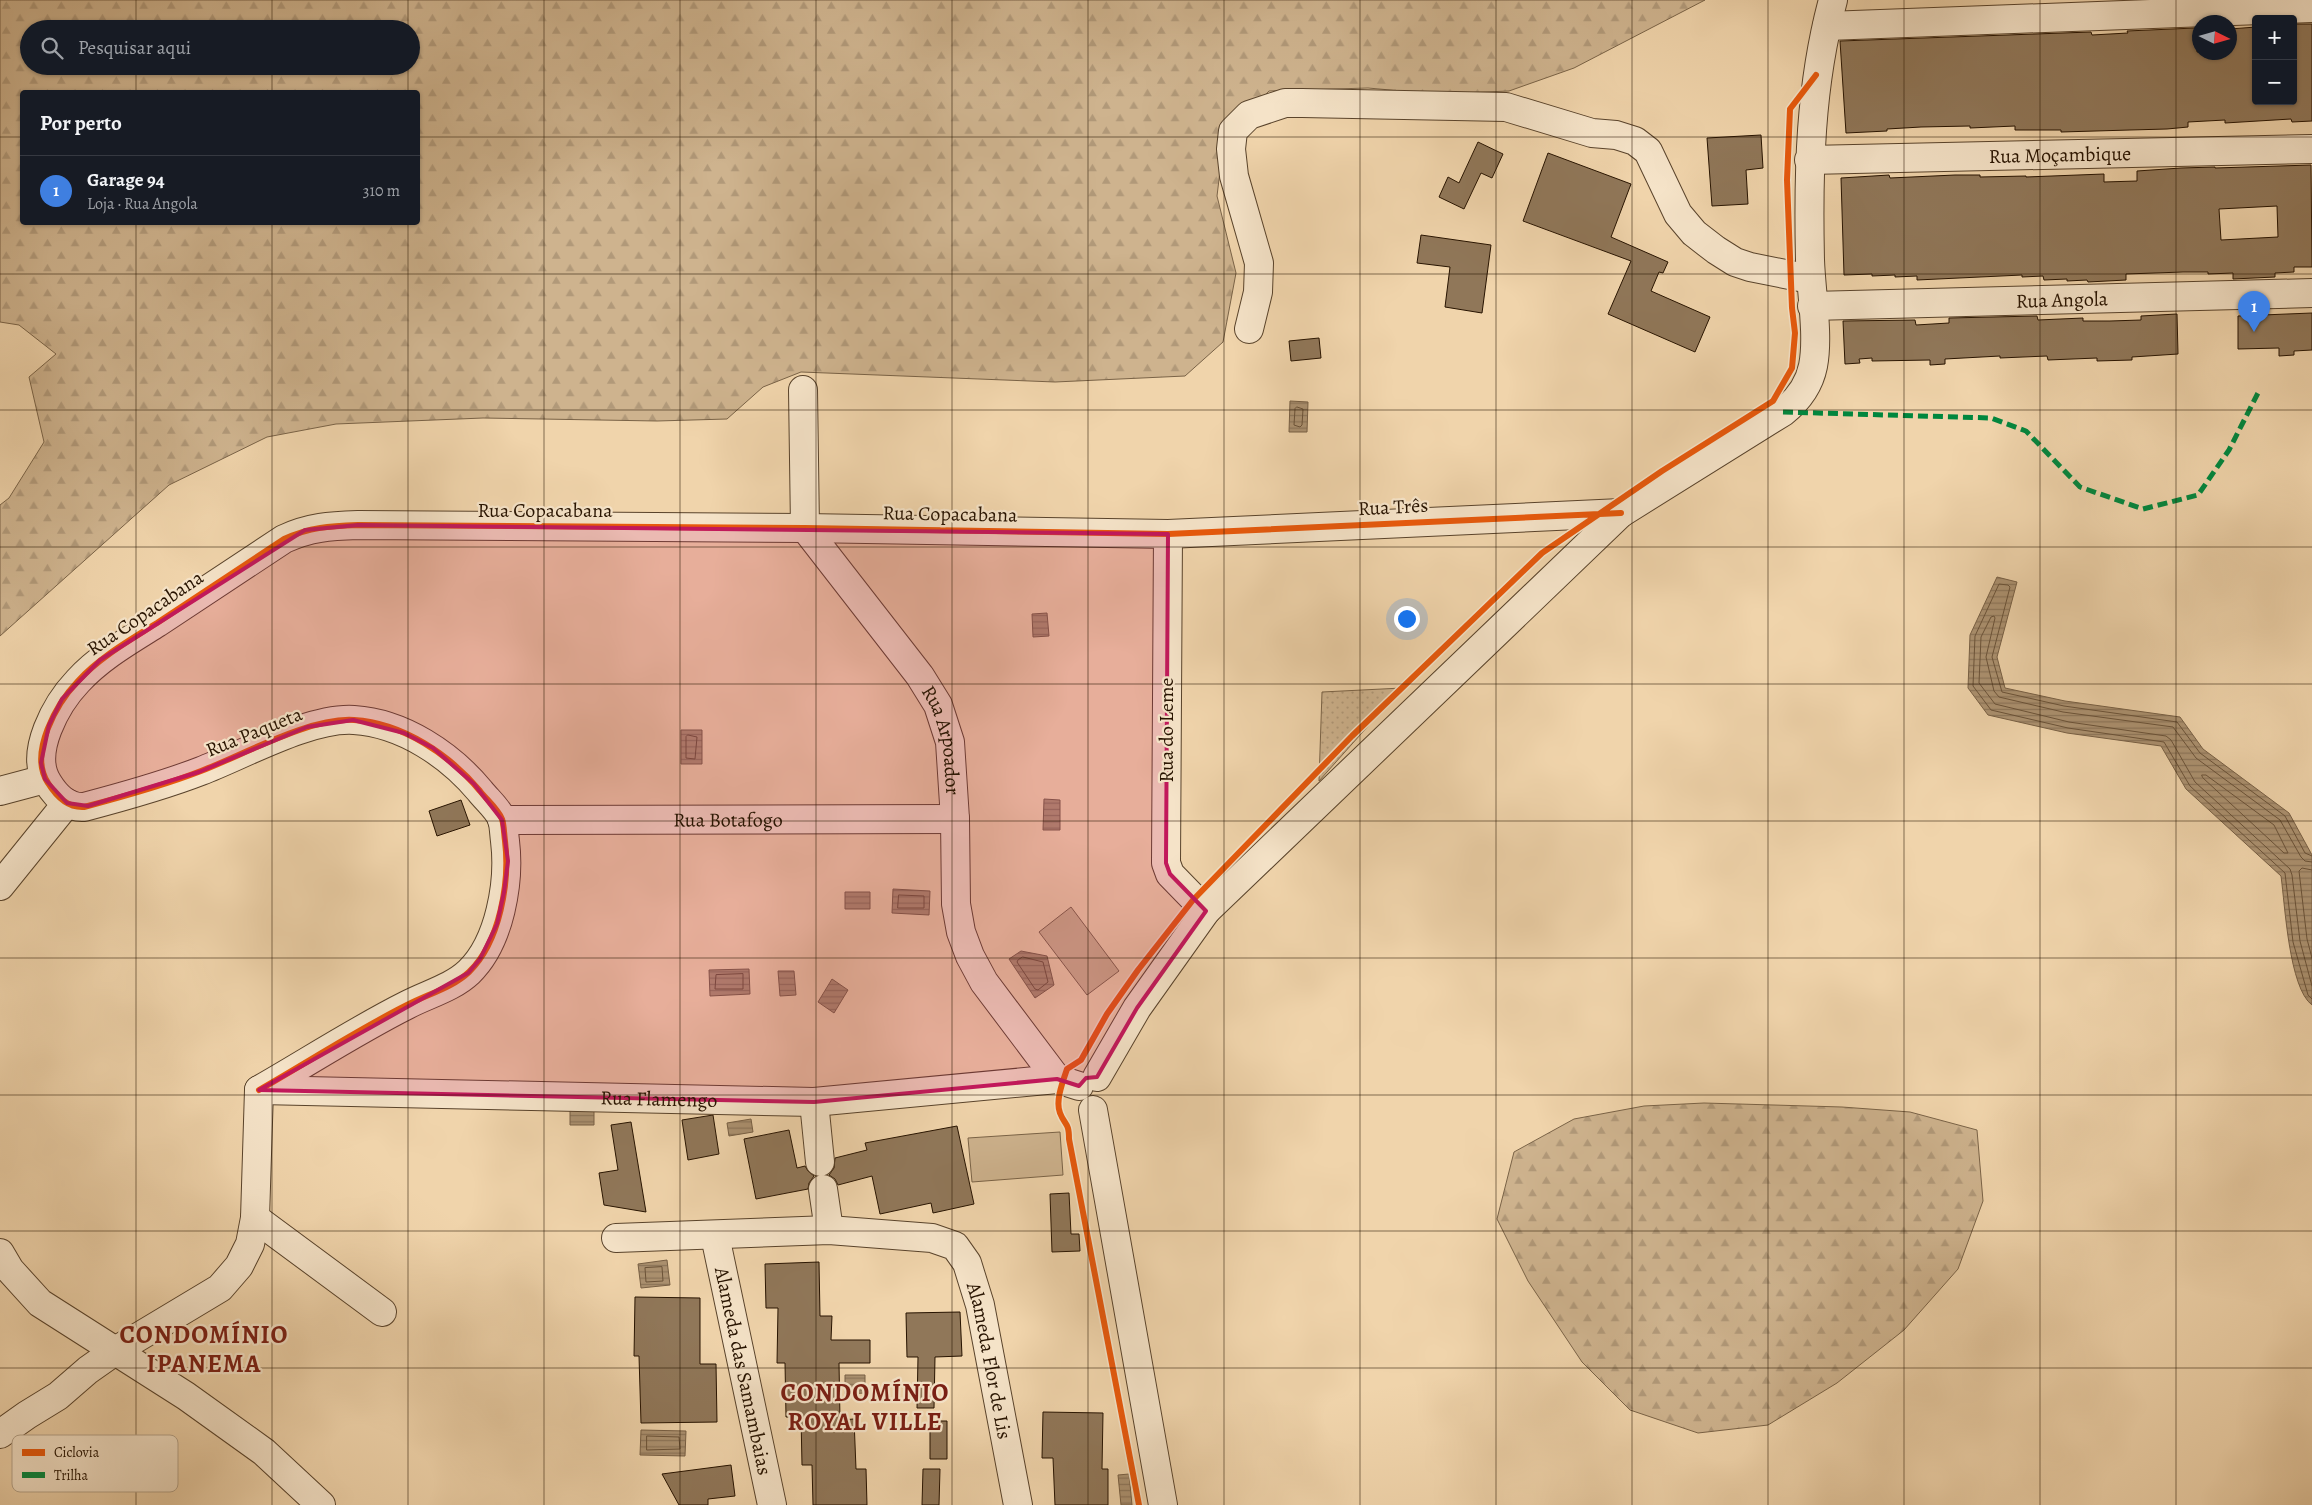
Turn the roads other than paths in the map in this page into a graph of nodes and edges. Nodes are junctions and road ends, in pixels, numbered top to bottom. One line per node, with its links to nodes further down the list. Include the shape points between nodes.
1 (1833, 0): 3 (street)
2 (2312, 8): 3 (street)
3 (1827, 26): 5 (street, via 1816,75)
4 (2312, 149): 5 (street, Rua Moçambique)
5 (1809, 160): 6 (street)
6 (1810, 279): 8 (street); 9 (street, via 1735,262 1694,233 1678,214 1648,151 1635,141 1592,133 1506,108 1285,103 1249,115 1233,131 1234,176 1259,263 1258,292)
7 (2312, 292): 8 (street, Rua Angola)
8 (1812, 306): 11 (street, via 1814,364 1806,387 1793,404)
9 (1249, 329)
10 (803, 390): 12 (street)
11 (1621, 513): 13 (street, Rua Três); 20 (street)
12 (805, 528): 13 (street, Rua Copacabana); 14 (street, Rua Copacabana, via 358,525 305,530 284,539 100,660 79,680 62,699 49,725 41,763); 17 (street, Rua Arpoador, via 920,676 938,705 950,742)
13 (1168, 534): 20 (street, Rua do Leme, via 1166,863 1170,874)
14 (45, 779): 15 (street); 16 (street)
15 (0, 791)
16 (67, 803): 18 (street, Rua Paqueta, via 88,806 199,772 306,728 329,721 353,720 404,733 433,748 455,764); 19 (street)
17 (955, 819): 18 (street, Rua Botafogo); 21 (street, Rua Arpoador, via 956,904 970,956 984,982)
18 (502, 820): 22 (street, Rua Paqueta, via 508,862 497,924 480,959 468,973)
19 (0, 886)
20 (1206, 911): 21 (street, via 1137,1008)
21 (1078, 1081): 23 (street, Rua Flamengo); 37 (street, Rua Arpoador, via 1080,1102 1093,1110)
22 (259, 1090): 23 (street, Rua Flamengo); 26 (street)
23 (814, 1102): 24 (street)
24 (820, 1162)
25 (823, 1189): 27 (street)
26 (256, 1218): 31 (street); 32 (street, via 250,1244 239,1266 220,1288)
27 (829, 1230): 28 (street, Alameda Flor de Lis); 36 (street, Alameda Flor de Lis, via 932,1238 955,1246 967,1263 980,1305)
28 (715, 1236): 29 (street, Alameda Flor de Lis); 35 (street, Alameda das Samambaias)
29 (616, 1238)
30 (0, 1253): 32 (street, via 10,1270 40,1303)
31 (382, 1312)
32 (115, 1351): 33 (street, via 58,1396); 34 (street, via 186,1396 264,1452)
33 (0, 1434)
34 (321, 1505)
35 (772, 1505)
36 (1018, 1505)
37 (1163, 1505)

